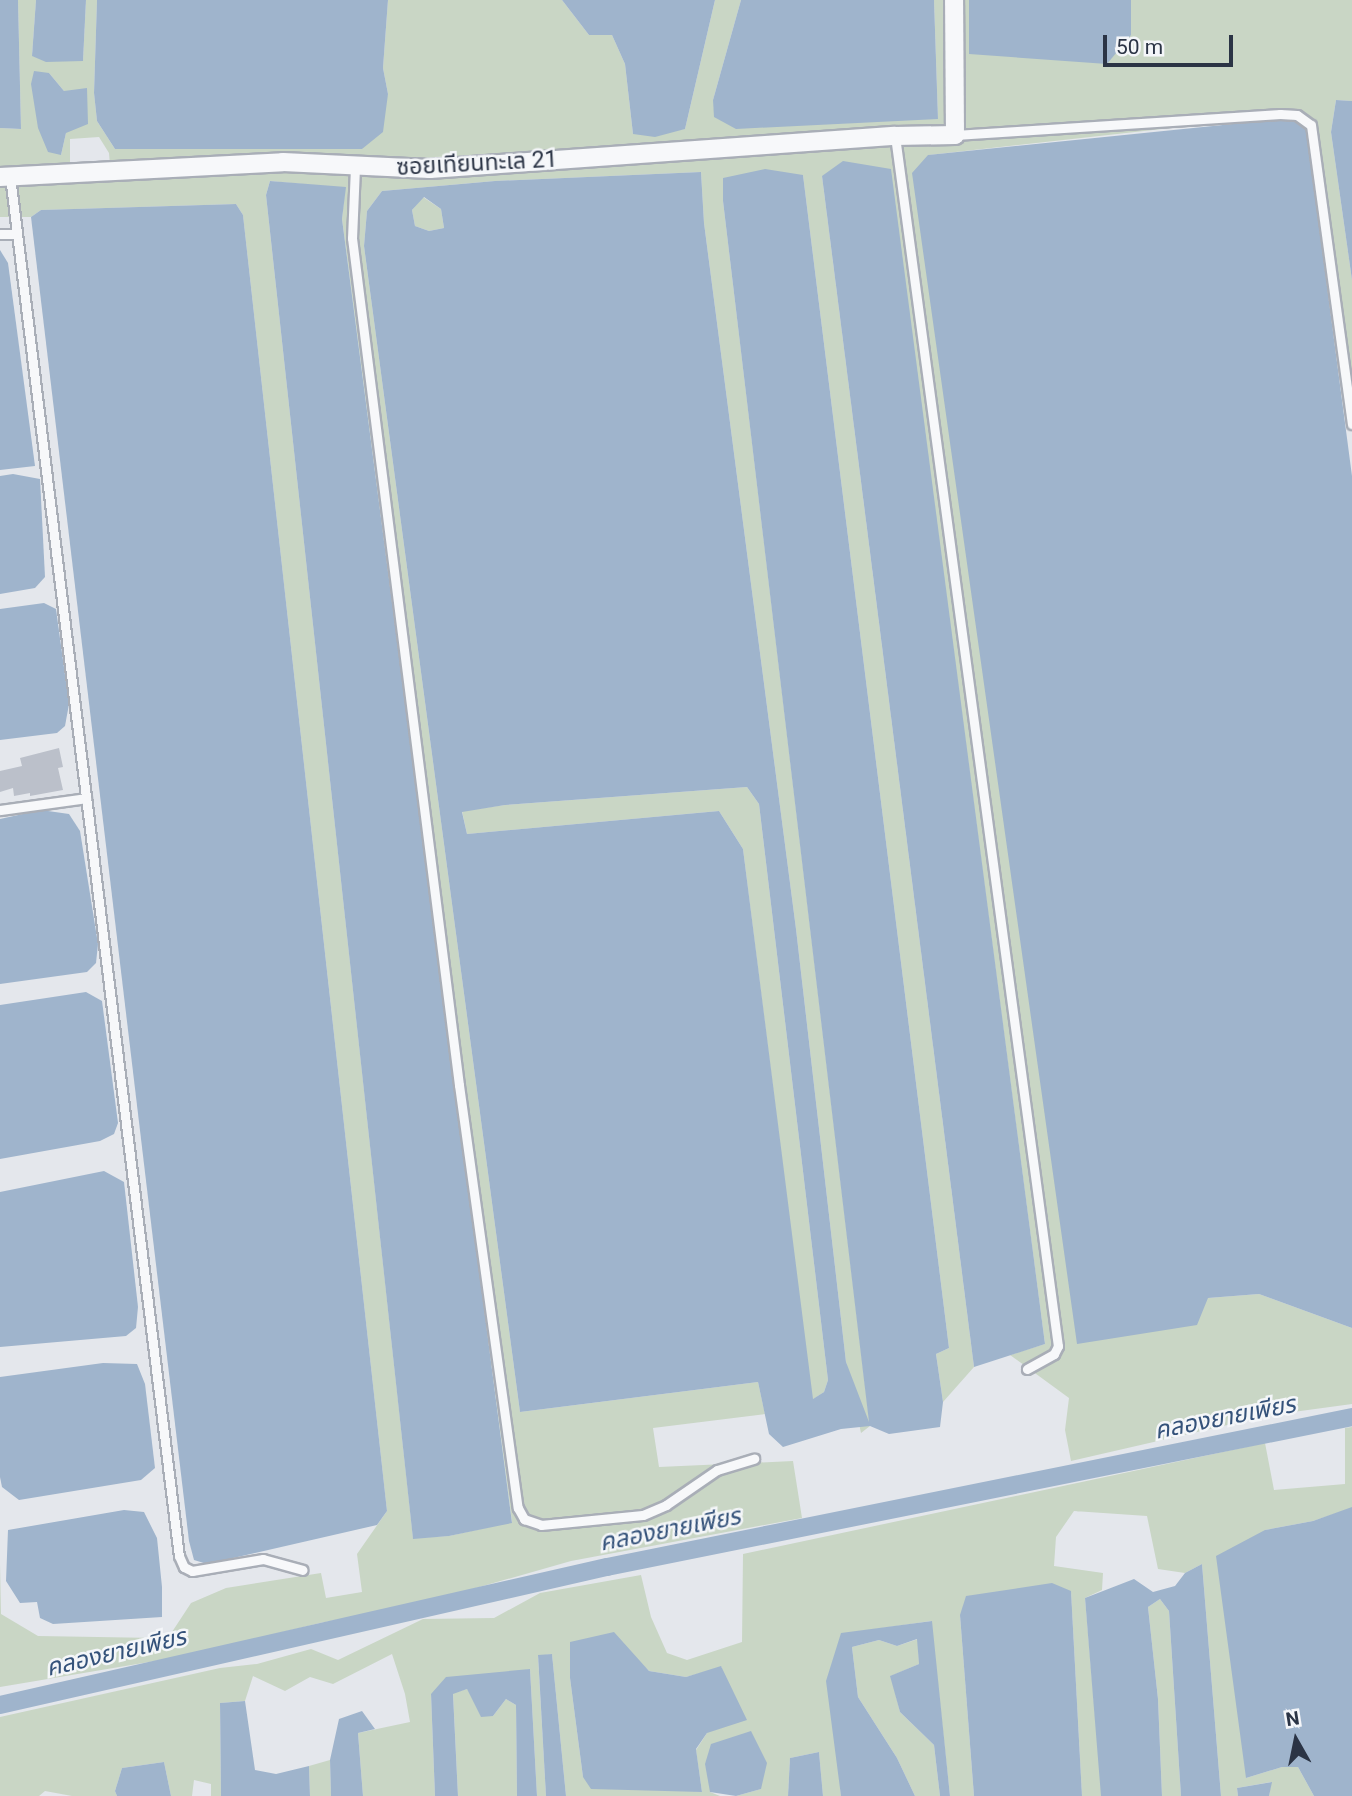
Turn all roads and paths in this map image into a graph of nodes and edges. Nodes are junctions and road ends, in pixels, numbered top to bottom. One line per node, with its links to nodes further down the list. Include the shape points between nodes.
1 (954, 0): 2 (street)
2 (955, 135): 3 (street, ซอยเทียนทะเล 21); 8 (lane, via 1280,114 1297,115 1311,125)
3 (895, 136): 4 (street, ซอยเทียนทะเล 21, via 430,169); 11 (lane, via 1058,1346 1054,1354)
4 (355, 167): 5 (street, ซอยเทียนทะเล 21, via 284,162); 12 (lane, via 352,238 459,1085 518,1508 524,1519 541,1525 643,1515 717,1470)
5 (5, 177): 7 (lane)
6 (0, 234): 7 (lane)
7 (16, 234): 9 (lane)
8 (1352, 425)
9 (86, 798): 10 (lane); 13 (lane, via 178,1556 192,1571 263,1559)
10 (0, 810)
11 (1027, 1369)
12 (754, 1459)
13 (303, 1570)

